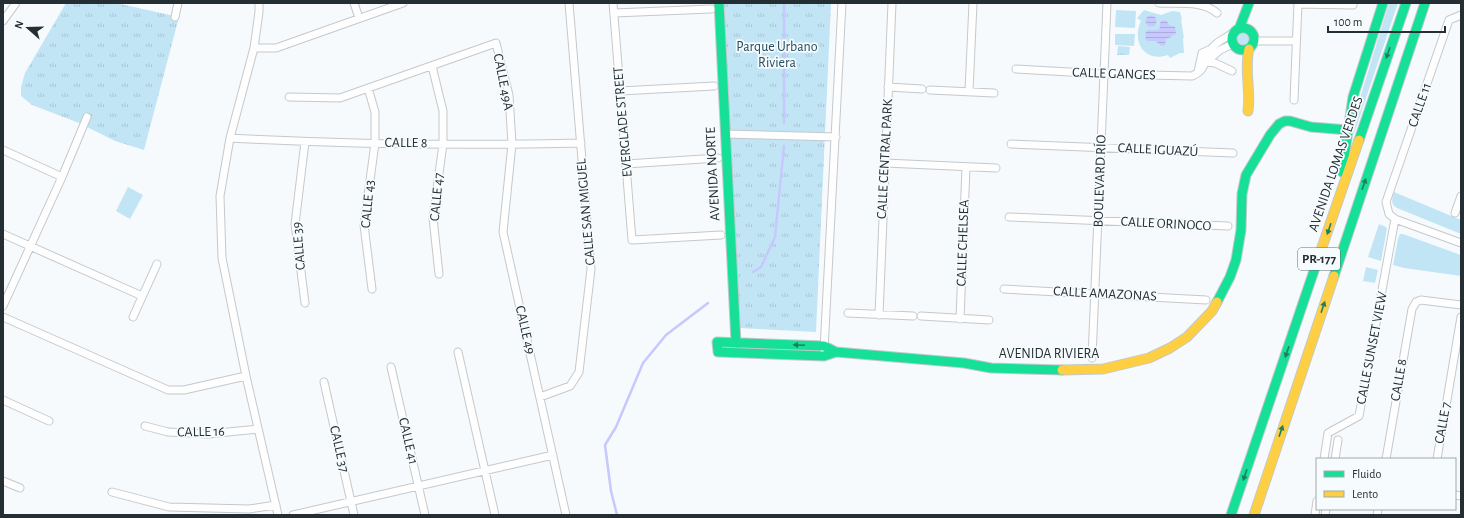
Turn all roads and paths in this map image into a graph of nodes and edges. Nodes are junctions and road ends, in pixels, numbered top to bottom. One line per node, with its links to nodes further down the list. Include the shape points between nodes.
1 (16, 3): 27 (street)
2 (178, 3): 25 (street)
3 (259, 3): 33 (street)
4 (354, 3): 26 (street)
5 (402, 3): 26 (street)
6 (569, 3): 58 (street, CALLE SAN MIGUEL)
7 (613, 3): 22 (street, EVERGLADE STREET)
8 (719, 3): 53 (main road, AVENIDA NORTE)
9 (842, 3): 54 (street)
10 (892, 3): 43 (street, CALLE CENTRAL PARK)
11 (973, 3): 46 (street)
12 (1107, 3): 40 (street, BOULEVARD RÍO)
13 (1159, 3): 23 (street, via 1203,5)
14 (1249, 3): 29 (main road)
15 (1252, 3): 28 (main road)
16 (1298, 3): 20 (street); 30 (street)
17 (1383, 3): 52 (main road, via 1354,97)
18 (1406, 3): 73 (main road, AVENIDA LOMAS VERDES / PR-177, one-way to 73)
19 (1426, 3): 135 (main road, PR-177, one-way to 19)
20 (1353, 5)
21 (711, 9): 22 (street)
22 (614, 12): 45 (street, EVERGLADE STREET)
23 (1217, 12)
24 (1461, 16): 75 (street, CALLE 11, via 1450,20 1386,202 1389,214)
25 (175, 17)
26 (359, 18): 33 (street, via 276,48)
27 (3, 21)
28 (1250, 30): 29 (main road, via 1243,28); 31 (main road, via 1254,36)
29 (1236, 31): 32 (main road, via 1232,41); 34 (street, via 1219,41)
30 (1296, 41): 31 (street); 49 (street)
31 (1252, 45): 32 (main road, via 1242,50); 41 (main road, via 1248,58)
32 (1236, 47): 35 (street, via 1220,50); 41 (main road)
33 (254, 48): 55 (street)
34 (1211, 50): 35 (street); 39 (street, via 1202,53)
35 (1206, 62): 38 (street); 39 (street)
36 (432, 66): 44 (street); 59 (street, CALLE 47, via 443,111); 60 (street, CALLE 49A, via 496,43 509,95)
37 (1016, 69): 40 (street, CALLE GANGES)
38 (1232, 71)
39 (1198, 73): 40 (street, CALLE GANGES, via 1186,77)
40 (1104, 74): 62 (street, BOULEVARD RÍO)
41 (1250, 84): 50 (main road)
42 (714, 86): 45 (street)
43 (888, 87): 46 (street); 66 (street, CALLE CENTRAL PARK)
44 (368, 88): 48 (street, via 340,98); 57 (street, CALLE 43, via 375,112)
45 (620, 91): 67 (street, EVERGLADE STREET)
46 (969, 91): 47 (street)
47 (994, 93)
48 (289, 97)
49 (1294, 100)
50 (1248, 111)
51 (87, 117): 70 (street)
52 (1348, 130): 73 (main road); 104 (main road, AVENIDA RIVIERA, via 1311,127 1290,121 1279,124 1246,175 1236,260 1221,296 1212,311 1187,336 1149,358 1103,369 1082,370 991,368 964,363)
53 (724, 134): 54 (street); 101 (main road, AVENIDA NORTE)
54 (836, 137): 102 (street)
55 (230, 138): 56 (street, CALLE 8); 108 (street, via 220,196 222,258)
56 (305, 142): 57 (street, CALLE 8); 89 (street, CALLE 39, via 295,224)
57 (374, 143): 59 (street, CALLE 8); 84 (street, CALLE 43, via 364,225)
58 (581, 143): 60 (street, CALLE 8); 110 (street, CALLE SAN MIGUEL, via 591,269 579,372 570,386)
59 (443, 144): 60 (street, CALLE 8); 83 (street, CALLE 47, via 433,218)
60 (512, 144): 110 (street, CALLE 49, via 503,232)
61 (1012, 144): 62 (street, CALLE IGUAZÚ)
62 (1101, 147): 64 (street, CALLE IGUAZÚ); 76 (street, BOULEVARD RÍO)
63 (3, 150): 70 (street)
64 (1233, 153)
65 (718, 158): 67 (street)
66 (885, 163): 68 (street); 93 (street, CALLE CENTRAL PARK)
67 (626, 164): 79 (street, EVERGLADE STREET, via 632,240)
68 (966, 167): 69 (street); 99 (street, CALLE CHELSEA)
69 (996, 168)
70 (62, 177): 81 (street)
71 (1461, 196): 72 (street)
72 (1455, 213)
73 (1334, 214): 134 (main road, AVENIDA LOMAS VERDES / PR-177, one-way to 134)
74 (1009, 217): 76 (street, CALLE ORINOCO)
75 (1395, 218): 80 (street); 117 (street, CALLE SUNSET VIEW, via 1359,416 1328,433)
76 (1098, 221): 77 (street, CALLE ORINOCO); 86 (street, BOULEVARD RÍO)
77 (1228, 226)
78 (3, 234): 81 (street)
79 (721, 235)
80 (1461, 243)
81 (30, 246): 87 (street); 91 (street)
82 (157, 264): 87 (street)
83 (439, 274)
84 (372, 289)
85 (1004, 289): 86 (street, CALLE AMAZONAS)
86 (1095, 293): 88 (street, CALLE AMAZONAS); 106 (street, BOULEVARD RÍO)
87 (142, 296): 97 (street)
88 (1206, 300)
89 (305, 304)
90 (1461, 305): 119 (street, CALLE 8, via 1421,300 1416,302 1412,309)
91 (3, 306)
92 (848, 313): 93 (street)
93 (879, 315): 94 (street)
94 (913, 316)
95 (921, 316): 99 (street)
96 (3, 317): 108 (street, via 168,390 184,390)
97 (132, 317)
98 (1461, 317): 120 (street, CALLE 7)
99 (960, 319): 100 (street)
100 (989, 320)
101 (736, 343): 102 (main road, AVENIDA RIVIERA, one-way to 101); 105 (main road, AVENIDA RIVIERA, via 717,342 718,352)
102 (824, 346): 104 (main road, AVENIDA RIVIERA); 105 (street)
103 (458, 352): 121 (street)
104 (836, 352): 105 (main road, AVENIDA RIVIERA)
105 (824, 356)
106 (1092, 358)
107 (390, 367): 123 (street, CALLE 41)
108 (246, 376): 114 (street)
109 (324, 382): 126 (street, CALLE 37)
110 (540, 397): 116 (street, CALLE 49)
111 (3, 400): 112 (street)
112 (50, 420)
113 (145, 426): 114 (street, CALLE 16, via 168,432 208,434)
114 (258, 429): 127 (street)
115 (1338, 440): 118 (street)
116 (554, 455): 121 (street); 133 (street, CALLE 49)
117 (1324, 458)
118 (1335, 458)
119 (1386, 458)
120 (1437, 458)
121 (485, 471): 123 (street); 132 (street)
122 (3, 481): 124 (street)
123 (418, 486): 126 (street); 131 (street, CALLE 41)
124 (20, 488)
125 (112, 492): 127 (street, via 169,507 249,509)
126 (351, 502): 129 (street); 130 (street, CALLE 37)
127 (276, 505): 128 (street)
128 (278, 515)
129 (293, 515)
130 (354, 515)
131 (425, 515)
132 (495, 515)
133 (566, 515)
134 (1232, 515)
135 (1254, 515)

